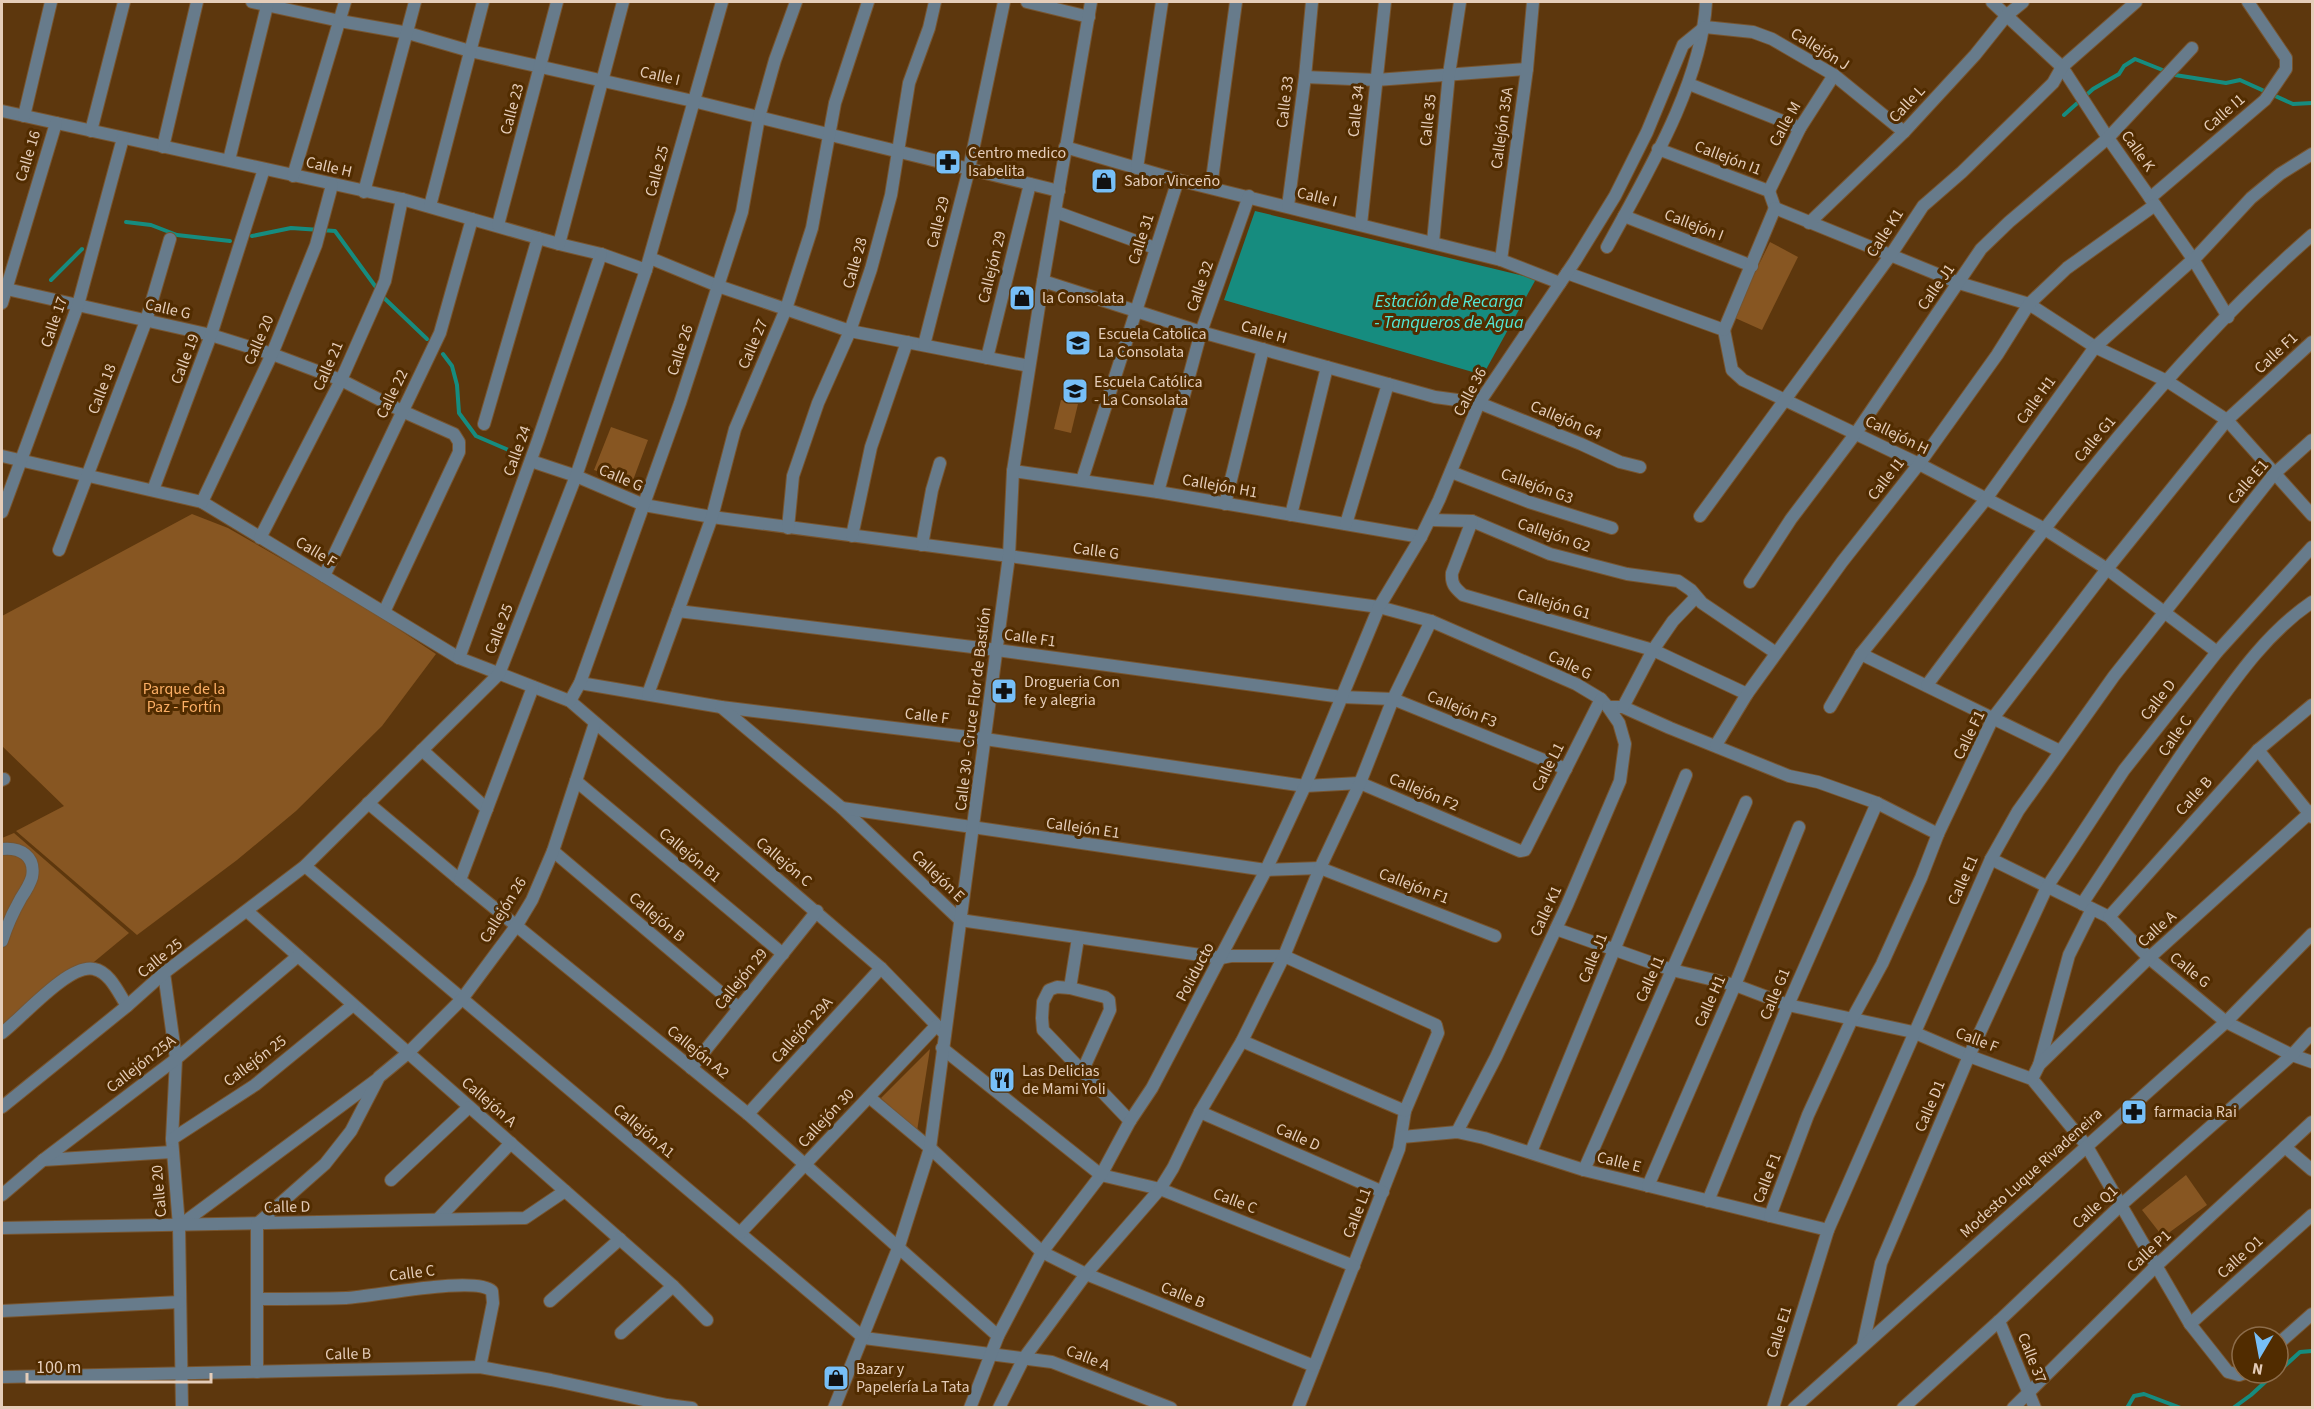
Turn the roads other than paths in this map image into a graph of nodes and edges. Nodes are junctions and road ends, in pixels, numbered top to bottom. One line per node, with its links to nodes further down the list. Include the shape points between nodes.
1 (51, 2): 47 (street)
2 (124, 2): 51 (street)
3 (197, 2): 56 (street)
4 (252, 2): 28 (street, Calle I)
5 (345, 2): 31 (street)
6 (416, 2): 33 (street)
7 (483, 2): 35 (street)
8 (557, 2): 36 (street, Calle 23)
9 (623, 2): 42 (street)
10 (722, 2): 45 (street, Calle 25)
11 (796, 2): 48 (street, Calle 26)
12 (867, 2): 53 (street, Calle 27, via 834,103)
13 (935, 2): 59 (street, Calle 28, via 909,83)
14 (1004, 2): 64 (street, Calle 29)
15 (1027, 2): 30 (street)
16 (1090, 2): 30 (street, Calle 30 - Cruce Flor de Bastión)
17 (1161, 2): 62 (street)
18 (1236, 2): 69 (street)
19 (1312, 2): 41 (street, Calle 33)
20 (1385, 2): 43 (street, Calle 34)
21 (1460, 2): 39 (street, Calle 35)
22 (1533, 2): 38 (street, Callejón 35A)
23 (1706, 2): 32 (street)
24 (1992, 2): 29 (street, Calle K)
25 (2023, 2): 29 (street, Calle L)
26 (2136, 2): 37 (street, Calle K1)
27 (2248, 2): 75 (street, Calle I1, via 2286,58 2286,69 2265,100)
28 (268, 3): 31 (street, Calle I); 61 (street)
29 (2007, 15): 37 (street, Calle K); 52 (street, Calle L)
30 (1089, 17): 57 (street, Calle 30 - Cruce Flor de Bastión)
31 (340, 21): 33 (street, Calle I); 65 (street)
32 (1705, 27): 40 (street, Callejón J, via 1753,32 1772,39); 44 (street); 98 (street, Calle 36, via 1683,45 1615,196)
33 (408, 33): 35 (street, Calle I); 72 (street)
34 (2192, 48): 55 (street, Calle J1)
35 (470, 51): 36 (street, Calle I); 76 (street)
36 (540, 66): 42 (street, Calle I); 84 (street, Calle 23)
37 (2062, 67): 55 (street, Calle K); 93 (street, Calle K1, via 2054,82 1923,206)
38 (1527, 69): 39 (street); 95 (street, Callejón 35A)
39 (1449, 74): 43 (street); 88 (street, Calle 35)
40 (1834, 75): 50 (street, Calle M); 52 (street, Callejón J)
41 (1305, 77): 43 (street); 77 (street, Calle 33)
42 (603, 80): 45 (street, Calle I); 89 (street)
43 (1376, 80): 83 (street, Calle 34)
44 (1689, 84): 50 (street); 58 (street)
45 (693, 101): 48 (street, Calle I); 96 (street, Calle 25)
46 (2, 111): 47 (street, Calle H)
47 (24, 116): 49 (street, Calle H)
48 (759, 117): 53 (street, Calle I); 101 (street, Calle 26, via 742,212)
49 (56, 123): 51 (street, Calle H); 102 (street, Calle 16)
50 (1800, 128): 71 (street, Calle M)
51 (91, 131): 54 (street, Calle H)
52 (1904, 132): 82 (street, Calle L)
53 (829, 135): 59 (street, Calle I); 106 (street, Calle 27, via 812,228)
54 (123, 138): 56 (street, Calle H); 105 (street, Calle 17)
55 (2108, 138): 75 (street, Calle K); 100 (street, Calle J1, via 1981,249)
56 (164, 147): 61 (street, Calle H)
57 (1065, 147): 62 (street, Calle I); 70 (street, Calle 30 - Cruce Flor de Bastión)
58 (1658, 149): 71 (street, Callejón I1); 80 (street)
59 (898, 151): 64 (street, Calle I); 111 (street, Calle 28, via 891,195)
60 (2313, 154): 94 (street, Calle H1, via 2251,198)
61 (229, 160): 63 (street, Calle H)
62 (1137, 168): 66 (street, Calle I)
63 (264, 169): 65 (street, Calle H); 113 (street, Calle 19)
64 (969, 169): 67 (street, Calle I); 116 (street, Calle 29)
65 (293, 176): 68 (street, Calle H)
66 (1178, 180): 69 (street, Calle I); 91 (street, Calle 31)
67 (1030, 184): 70 (street, Calle I); 120 (street, Callejón 29)
68 (332, 185): 72 (street, Calle H); 119 (street, Calle 20, via 316,245)
69 (1211, 187): 73 (street, Calle I)
70 (1059, 191): 79 (street, Calle 30 - Cruce Flor de Bastión)
71 (1769, 191): 78 (street, Callejón I1)
72 (364, 192): 74 (street, Calle H)
73 (1249, 196): 77 (street, Calle I); 112 (street, Calle 32)
74 (402, 199): 76 (street, Calle H); 123 (street, Calle 21, via 385,281)
75 (2153, 201): 94 (street, Calle K); 104 (street, Calle I1, via 2067,268)
76 (430, 206): 81 (street, Calle H)
77 (1288, 206): 83 (street, Calle I)
78 (1775, 208): 82 (street); 97 (street)
79 (1056, 212): 91 (street); 99 (street, Calle 30 - Cruce Flor de Bastión)
80 (1624, 216): 90 (street); 97 (street, Callejón I)
81 (472, 219): 84 (street, Calle H); 128 (street, Calle 22, via 440,333)
82 (1809, 223): 93 (street)
83 (1361, 224): 88 (street, Calle I)
84 (498, 225): 86 (street, Calle H)
85 (2313, 236): 108 (street, Calle G1, via 2271,271)
86 (538, 238): 89 (street, Calle H); 130 (street)
87 (170, 239): 109 (street, Calle 18)
88 (1433, 242): 95 (street, Calle I)
89 (559, 244): 92 (street, Calle H)
90 (1607, 247)
91 (1155, 248): 107 (street, Calle 31)
92 (601, 254): 96 (street, Calle H); 135 (street, Calle 24)
93 (1890, 256): 100 (street); 126 (street, Calle K1)
94 (2193, 259): 108 (street, Calle K); 117 (street, Calle H1)
95 (1501, 260): 98 (street, Calle I)
96 (648, 264): 101 (street, Calle H); 143 (street, Calle 25)
97 (1752, 266): 110 (street)
98 (1563, 278): 110 (street); 127 (street, Calle 36)
99 (1043, 281): 107 (street, Calle H); 121 (street, Calle 30 - Cruce Flor de Bastión)
100 (1959, 283): 104 (street); 131 (street, Calle J1)
101 (718, 286): 106 (street, Calle H); 150 (street, Calle 26)
102 (4, 288): 103 (street, Calle 16); 105 (street, Calle G)
103 (2, 303)
104 (2029, 304): 117 (street); 137 (street, Calle I1)
105 (78, 305): 109 (street, Calle G); 134 (street, Calle 17)
106 (786, 309): 111 (street, Calle H); 155 (street, Calle 27, via 735,429)
107 (1137, 311): 112 (street, Calle H); 144 (street, Calle 31)
108 (2228, 317): 124 (street, Calle G1)
109 (146, 321): 113 (street, Calle G); 142 (street, Calle 18)
110 (1724, 330): 126 (street, Callejón H, via 1732,370 1743,380)
111 (850, 331): 114 (street, Calle H); 159 (street, Calle 28, via 818,403 793,476)
112 (1201, 332): 118 (street, Calle H); 146 (street, Calle 32)
113 (211, 335): 119 (street, Calle G); 145 (street, Calle 19)
114 (907, 342): 116 (street, Calle H); 162 (street, via 871,447)
115 (2313, 342): 129 (street, Calle F1)
116 (924, 345): 120 (street, Calle H)
117 (2095, 347): 124 (street); 147 (street, Calle H1)
118 (1263, 349): 122 (street, Calle H); 149 (street)
119 (272, 354): 123 (street, Calle G); 148 (street, Calle 20)
120 (987, 358): 121 (street, Calle H)
121 (1029, 366): 139 (street, Calle 30 - Cruce Flor de Bastión)
122 (1327, 367): 125 (street, Calle H); 152 (street)
123 (341, 380): 128 (street, Calle G); 163 (street, Calle 21)
124 (2167, 381): 129 (street); 161 (street, Calle G1)
125 (1388, 384): 127 (street, Calle H, via 1435,397); 158 (street)
126 (1786, 400): 131 (street, Callejón H); 154 (street, Calle K1)
127 (1479, 403): 138 (street, Callejón G4); 140 (street, Calle 36)
128 (402, 411): 170 (street, Calle 22); 177 (street, Calle G, via 454,434 459,452)
129 (2227, 420): 141 (street); 169 (street, Calle F1)
130 (484, 424)
131 (1856, 433): 137 (street, Callejón H); 171 (street, Calle J1, via 1791,519)
132 (2313, 440): 141 (street, Calle E1)
133 (2, 456): 134 (street, Calle F)
134 (21, 460): 142 (street, Calle F); 151 (street, Calle 17)
135 (531, 461): 143 (street, Calle G); 184 (street, Calle 24)
136 (940, 463): 165 (street)
137 (1919, 464): 147 (street, Callejón H); 182 (street, Calle I1)
138 (1640, 467)
139 (1013, 471): 144 (street, Callejón H1); 168 (street, Calle 30 - Cruce Flor de Bastión)
140 (1451, 472): 156 (street, Calle 36); 160 (street, Callejón G3)
141 (2274, 474): 153 (street); 176 (street, Calle E1)
142 (86, 475): 145 (street, Calle F); 167 (street, Calle 18)
143 (576, 476): 150 (street, Calle G); 185 (street, Calle 25)
144 (1082, 480): 146 (street, Callejón H1)
145 (153, 490): 148 (street, Calle F)
146 (1158, 492): 149 (street, Callejón H1)
147 (1986, 499): 161 (street, Callejón H); 183 (street, Calle H1)
148 (202, 502): 163 (street, Calle F)
149 (1225, 504): 152 (street, Callejón H1)
150 (644, 505): 155 (street, Calle G); 186 (street, Calle 26)
151 (2, 512)
152 (1291, 515): 158 (street, Callejón H1)
153 (2313, 515)
154 (1700, 516)
155 (712, 517): 159 (street, Calle G); 175 (street, Calle 27)
156 (1430, 520): 157 (street); 164 (street, Calle 36)
157 (1472, 521): 172 (street, Callejón G2, via 1550,554 1627,574 1678,581); 180 (street, Callejón G1, via 1452,573 1451,582 1463,595)
158 (1346, 524): 164 (street, Callejón H1)
159 (788, 528): 162 (street, Calle G)
160 (1612, 528)
161 (2043, 528): 169 (street, Callejón H); 187 (street, Calle G1)
162 (852, 536): 165 (street, Calle G)
163 (260, 537): 170 (street, Calle F)
164 (1421, 537): 174 (street, Poliducto)
165 (922, 545): 168 (street, Calle G)
166 (2313, 547): 181 (street, Calle D)
167 (59, 550)
168 (1009, 556): 174 (street, Calle G); 179 (street, Calle 30 - Cruce Flor de Bastión)
169 (2107, 569): 176 (street, Callejón H); 199 (street, Calle F1)
170 (324, 576): 177 (street, Calle F)
171 (1750, 582)
172 (1696, 597): 180 (street); 182 (street, Callejón G2)
173 (2313, 602): 229 (street, Calle C, via 2246,663 2178,759)
174 (1379, 607): 178 (street, Calle G); 191 (street, Poliducto)
175 (678, 611): 179 (street, Calle F1); 189 (street, Calle 27)
176 (2164, 611): 181 (street, Callejón H); 205 (street, Calle E1)
177 (384, 612): 184 (street, Calle F)
178 (1431, 621): 192 (street); 194 (street, Calle G, via 1576,684)
179 (997, 650): 191 (street, Calle F1); 201 (street, Calle 30 - Cruce Flor de Bastión)
180 (1653, 650): 190 (street, Callejón G1); 198 (street)
181 (2217, 652): 228 (street, Calle D, via 2124,771)
182 (1776, 653): 190 (street, Calle I1)
183 (1861, 654): 187 (street); 196 (street, Calle H1)
184 (459, 658): 185 (street, Calle F)
185 (499, 674): 188 (street, Calle F); 203 (street, Calle 25)
186 (580, 683): 189 (street, Calle F); 193 (street, Calle 26)
187 (1927, 685): 199 (street)
188 (533, 687): 193 (street, Calle F); 214 (street)
189 (648, 694): 197 (street, Calle F)
190 (1747, 694): 202 (street, Calle I1)
191 (1342, 697): 192 (street, Callejón F3); 210 (street, Poliducto)
192 (1393, 699): 206 (street, Callejón F3); 209 (street)
193 (570, 701): 200 (street, Calle F)
194 (1604, 703): 198 (street); 206 (street, Calle L1); 235 (street, Calle K1, via 1619,723 1625,744 1620,781)
195 (2313, 705): 204 (street, Calle B)
196 (1830, 706)
197 (721, 707): 201 (street, Calle F); 215 (street, Callejón E)
198 (1623, 707): 202 (street)
199 (1993, 718): 205 (street); 219 (street, Calle F1)
200 (595, 723): 208 (street, Callejón 26); 231 (street, Callejón C)
201 (986, 740): 210 (street, Calle F); 218 (street, Calle 30 - Cruce Flor de Bastión)
202 (1716, 745): 213 (street, via 1789,776)
203 (422, 750): 212 (street, Calle 25); 214 (street)
204 (2258, 750): 216 (street); 232 (street, Calle B)
205 (2060, 751): 223 (street, Calle E1, via 2018,811)
206 (1566, 769): 221 (street, Calle L1)
207 (1686, 776): 240 (street, Calle J1)
208 (576, 781): 222 (street, Callejón 26); 241 (street, Callejón B1)
209 (1360, 783): 210 (street, Callejón F2); 221 (street, Callejón F2); 225 (street)
210 (1305, 786): 226 (street, Poliducto)
211 (1746, 802): 247 (street, Calle I1)
212 (368, 803): 224 (street, Calle 25); 227 (street, Callejón A2)
213 (1877, 803): 219 (street); 253 (street, Calle G1)
214 (487, 808): 227 (street)
215 (842, 808): 218 (street, Callejón E1); 233 (street, Callejón E)
216 (2312, 814): 245 (street, Calle A)
217 (1799, 827): 249 (street, Calle H1)
218 (974, 829): 226 (street, Callejón E1); 233 (street, Calle 30 - Cruce Flor de Bastión)
219 (1938, 834): 256 (street, Calle F1, via 1882,964)
220 (2, 849): 239 (street, via 25,852 32,864 32,879 7,923)
221 (1525, 850)
222 (553, 851): 234 (street, Callejón 26); 255 (street, Callejón B)
223 (1991, 859): 228 (street, Calle G); 259 (street, Calle E1)
224 (305, 866): 230 (street, Calle 25); 251 (street, Callejón A1)
225 (1320, 868): 226 (street, Callejón E1); 237 (street, Callejón F1); 243 (street)
226 (1266, 870): 244 (street, Poliducto)
227 (460, 880): 234 (street, Callejón A2)
228 (2047, 887): 229 (street, Calle G); 266 (street, Calle D1)
229 (2087, 907): 232 (street, Calle G); 269 (street, Calle C, via 2069,955)
230 (247, 911): 242 (street, Callejón A); 248 (street, Calle 25)
231 (817, 911): 241 (street, Callejón 29); 246 (street, Callejón C)
232 (2109, 918): 245 (street, Calle G)
233 (960, 921): 238 (street, Callejón E); 258 (street, Calle 30 - Cruce Flor de Bastión)
234 (517, 925): 251 (street, Callejón 26); 270 (street, Callejón A2)
235 (1556, 929): 240 (street, Calle F); 282 (street, Calle K1)
236 (2313, 934): 257 (street, Modesto Luque Rivadeneira)
237 (1495, 936)
238 (1078, 938): 244 (street, Callejón E); 250 (street)
239 (2, 941)
240 (1614, 950): 247 (street, Calle F); 290 (street, Calle J1)
241 (783, 954): 255 (street, Callejón 29)
242 (298, 956): 252 (street, Callejón A); 267 (street, Callejón 25A)
243 (1284, 956): 244 (street, Callejón E); 262 (street); 277 (street, Calle L1, via 1434,1022 1438,1033)
244 (1221, 958): 280 (street, Poliducto, via 1152,1088)
245 (2149, 958): 257 (street, Calle G); 269 (street, Calle A)
246 (881, 968): 258 (street, Callejón C); 279 (street, Callejón 29A)
247 (1672, 970): 249 (street, Calle F); 293 (street, Calle I1)
248 (164, 973): 254 (street, Calle 25); 267 (street, Calle 20)
249 (1735, 985): 253 (street, Calle F); 297 (street, Calle H1)
250 (1070, 988): 271 (street, via 1105,997 1111,1005); 271 (street, via 1049,990 1041,1018 1050,1040)
251 (462, 999): 264 (street, Callejón 26); 311 (street, Callejón A1)
252 (353, 1005): 264 (street, Callejón A); 284 (street, Callejón 25, via 255,1085)
253 (1788, 1005): 256 (street, Calle F); 302 (street, Calle G1)
254 (127, 1006): 261 (street, via 108,978 95,969 82,969 55,986); 275 (street, Calle 25)
255 (739, 1008): 270 (street, Callejón 29)
256 (1851, 1019): 259 (street, Calle F); 305 (street, Calle F1, via 1808,1115)
257 (2226, 1022): 265 (street, Calle G); 286 (street, Modesto Luque Rivadeneira)
258 (940, 1030): 263 (street, Calle 30 - Cruce Flor de Bastión); 274 (street, Callejón 30)
259 (1913, 1032): 266 (street, Calle F); 310 (street, Calle E1)
260 (2313, 1033): 265 (street, Calle Q1)
261 (2, 1034)
262 (1242, 1041): 277 (street); 278 (street)
263 (942, 1048): 288 (street, Calle 30 - Cruce Flor de Bastión); 295 (street)
264 (408, 1053): 272 (street, Callejón 26); 276 (street, Callejón A)
265 (2292, 1055): 268 (street, Calle G); 303 (street, Calle Q1)
266 (1969, 1056): 273 (street, Calle F); 331 (street, Calle D1, via 1881,1263)
267 (176, 1059): 284 (street, Calle 20); 291 (street, Callejón 25A)
268 (2313, 1062)
269 (2039, 1065): 273 (street, Calle A)
270 (691, 1068): 279 (street, Callejón A2)
271 (1082, 1072): 280 (street)
272 (379, 1077): 307 (street, Callejón 26, via 342,1145 326,1164); 308 (street, Callejón 26)
273 (2032, 1079): 286 (street)
274 (868, 1097): 288 (street); 292 (street, Callejón 30)
275 (2, 1107)
276 (469, 1107): 285 (street, Callejón A); 296 (street)
277 (1405, 1111): 283 (street, Calle L1)
278 (1200, 1112): 298 (street); 300 (street, Calle D)
279 (748, 1114): 292 (street, Callejón A2)
280 (1130, 1121): 295 (street, Poliducto)
281 (2313, 1122): 287 (street, Calle P1)
282 (1457, 1132): 283 (street, Calle E); 290 (street, Calle E)
283 (1402, 1137): 300 (street, Calle L1)
284 (172, 1139): 289 (street, Calle 20)
285 (511, 1143): 299 (street, Callejón A); 306 (street)
286 (2086, 1145): 303 (street); 331 (street, Modesto Luque Rivadeneira)
287 (2285, 1147): 294 (street); 316 (street, Calle P1)
288 (930, 1148): 313 (street, Calle 30 - Cruce Flor de Bastión); 314 (street)
289 (172, 1152): 291 (street); 308 (street, Calle 20)
290 (1531, 1152): 293 (street, Calle E)
291 (43, 1160): 301 (street, Callejón 25A)
292 (805, 1164): 311 (street, Callejón 30); 313 (street, Callejón A2)
293 (1584, 1170): 297 (street, Calle E)
294 (2313, 1170)
295 (1101, 1175): 298 (street, Calle C); 314 (street, Poliducto)
296 (391, 1180)
297 (1648, 1186): 302 (street, Calle E)
298 (1160, 1189): 315 (street, Calle C); 317 (street)
299 (565, 1191): 306 (street, Calle D, via 525,1218); 312 (street, Callejón A)
300 (1383, 1192): 315 (street, Calle L1)
301 (2, 1195)
302 (1708, 1201): 305 (street, Calle E)
303 (2121, 1205): 316 (street); 325 (street, Calle Q1)
304 (2313, 1215): 326 (street, Calle O1)
305 (1770, 1216): 310 (street, Calle E)
306 (438, 1220): 307 (street, Calle D)
307 (257, 1224): 308 (street, Calle D); 319 (street)
308 (179, 1226): 309 (street, Calle D); 321 (street, Calle 20)
309 (2, 1228)
310 (1828, 1230): 348 (street, Calle E1)
311 (740, 1233): 330 (street, Callejón A1)
312 (620, 1239): 318 (street, Callejón A); 320 (street)
313 (899, 1246): 329 (street, Callejón A2); 330 (street, Calle 30 - Cruce Flor de Bastión)
314 (1042, 1252): 317 (street, Calle B); 329 (street, Poliducto)
315 (1354, 1266): 334 (street, Calle L1)
316 (2156, 1266): 326 (street); 340 (street, Calle P1)
317 (1086, 1274): 333 (street); 334 (street, Calle B)
318 (673, 1286): 324 (street, Callejón A); 327 (street)
319 (257, 1299): 335 (street, Calle C, via 347,1298 453,1285 488,1287 493,1303); 336 (street)
320 (550, 1301)
321 (180, 1302): 322 (street); 337 (street, Calle 20)
322 (2, 1311)
323 (2313, 1314): 328 (street)
324 (706, 1320)
325 (1999, 1321): 340 (street, Calle 37); 350 (street, Calle Q1)
326 (2190, 1324): 338 (street)
327 (621, 1333)
328 (2290, 1334)
329 (998, 1336): 332 (street, Poliducto)
330 (864, 1338): 332 (street); 343 (street, Calle 30 - Cruce Flor de Bastión)
331 (1863, 1345): 349 (street, Modesto Luque Rivadeneira)
332 (991, 1354): 333 (street, Calle A); 344 (street, Poliducto)
333 (1024, 1358): 345 (street); 346 (street, Calle A, via 1052,1362)
334 (1314, 1366): 347 (street, Calle L1)
335 (480, 1367): 336 (street, Calle B); 342 (street, Calle B)
336 (257, 1372): 337 (street, Calle B)
337 (182, 1373): 339 (street, Calle B); 341 (street, Calle 20)
338 (2230, 1373)
339 (2, 1377)
340 (2029, 1392): 351 (street, Calle P1); 352 (street, Calle 37)
341 (182, 1407)
342 (692, 1407)
343 (834, 1407)
344 (970, 1407)
345 (999, 1407)
346 (1171, 1407)
347 (1298, 1407)
348 (1773, 1407)
349 (1794, 1407)
350 (1903, 1407)
351 (2013, 1407)
352 (2035, 1407)

